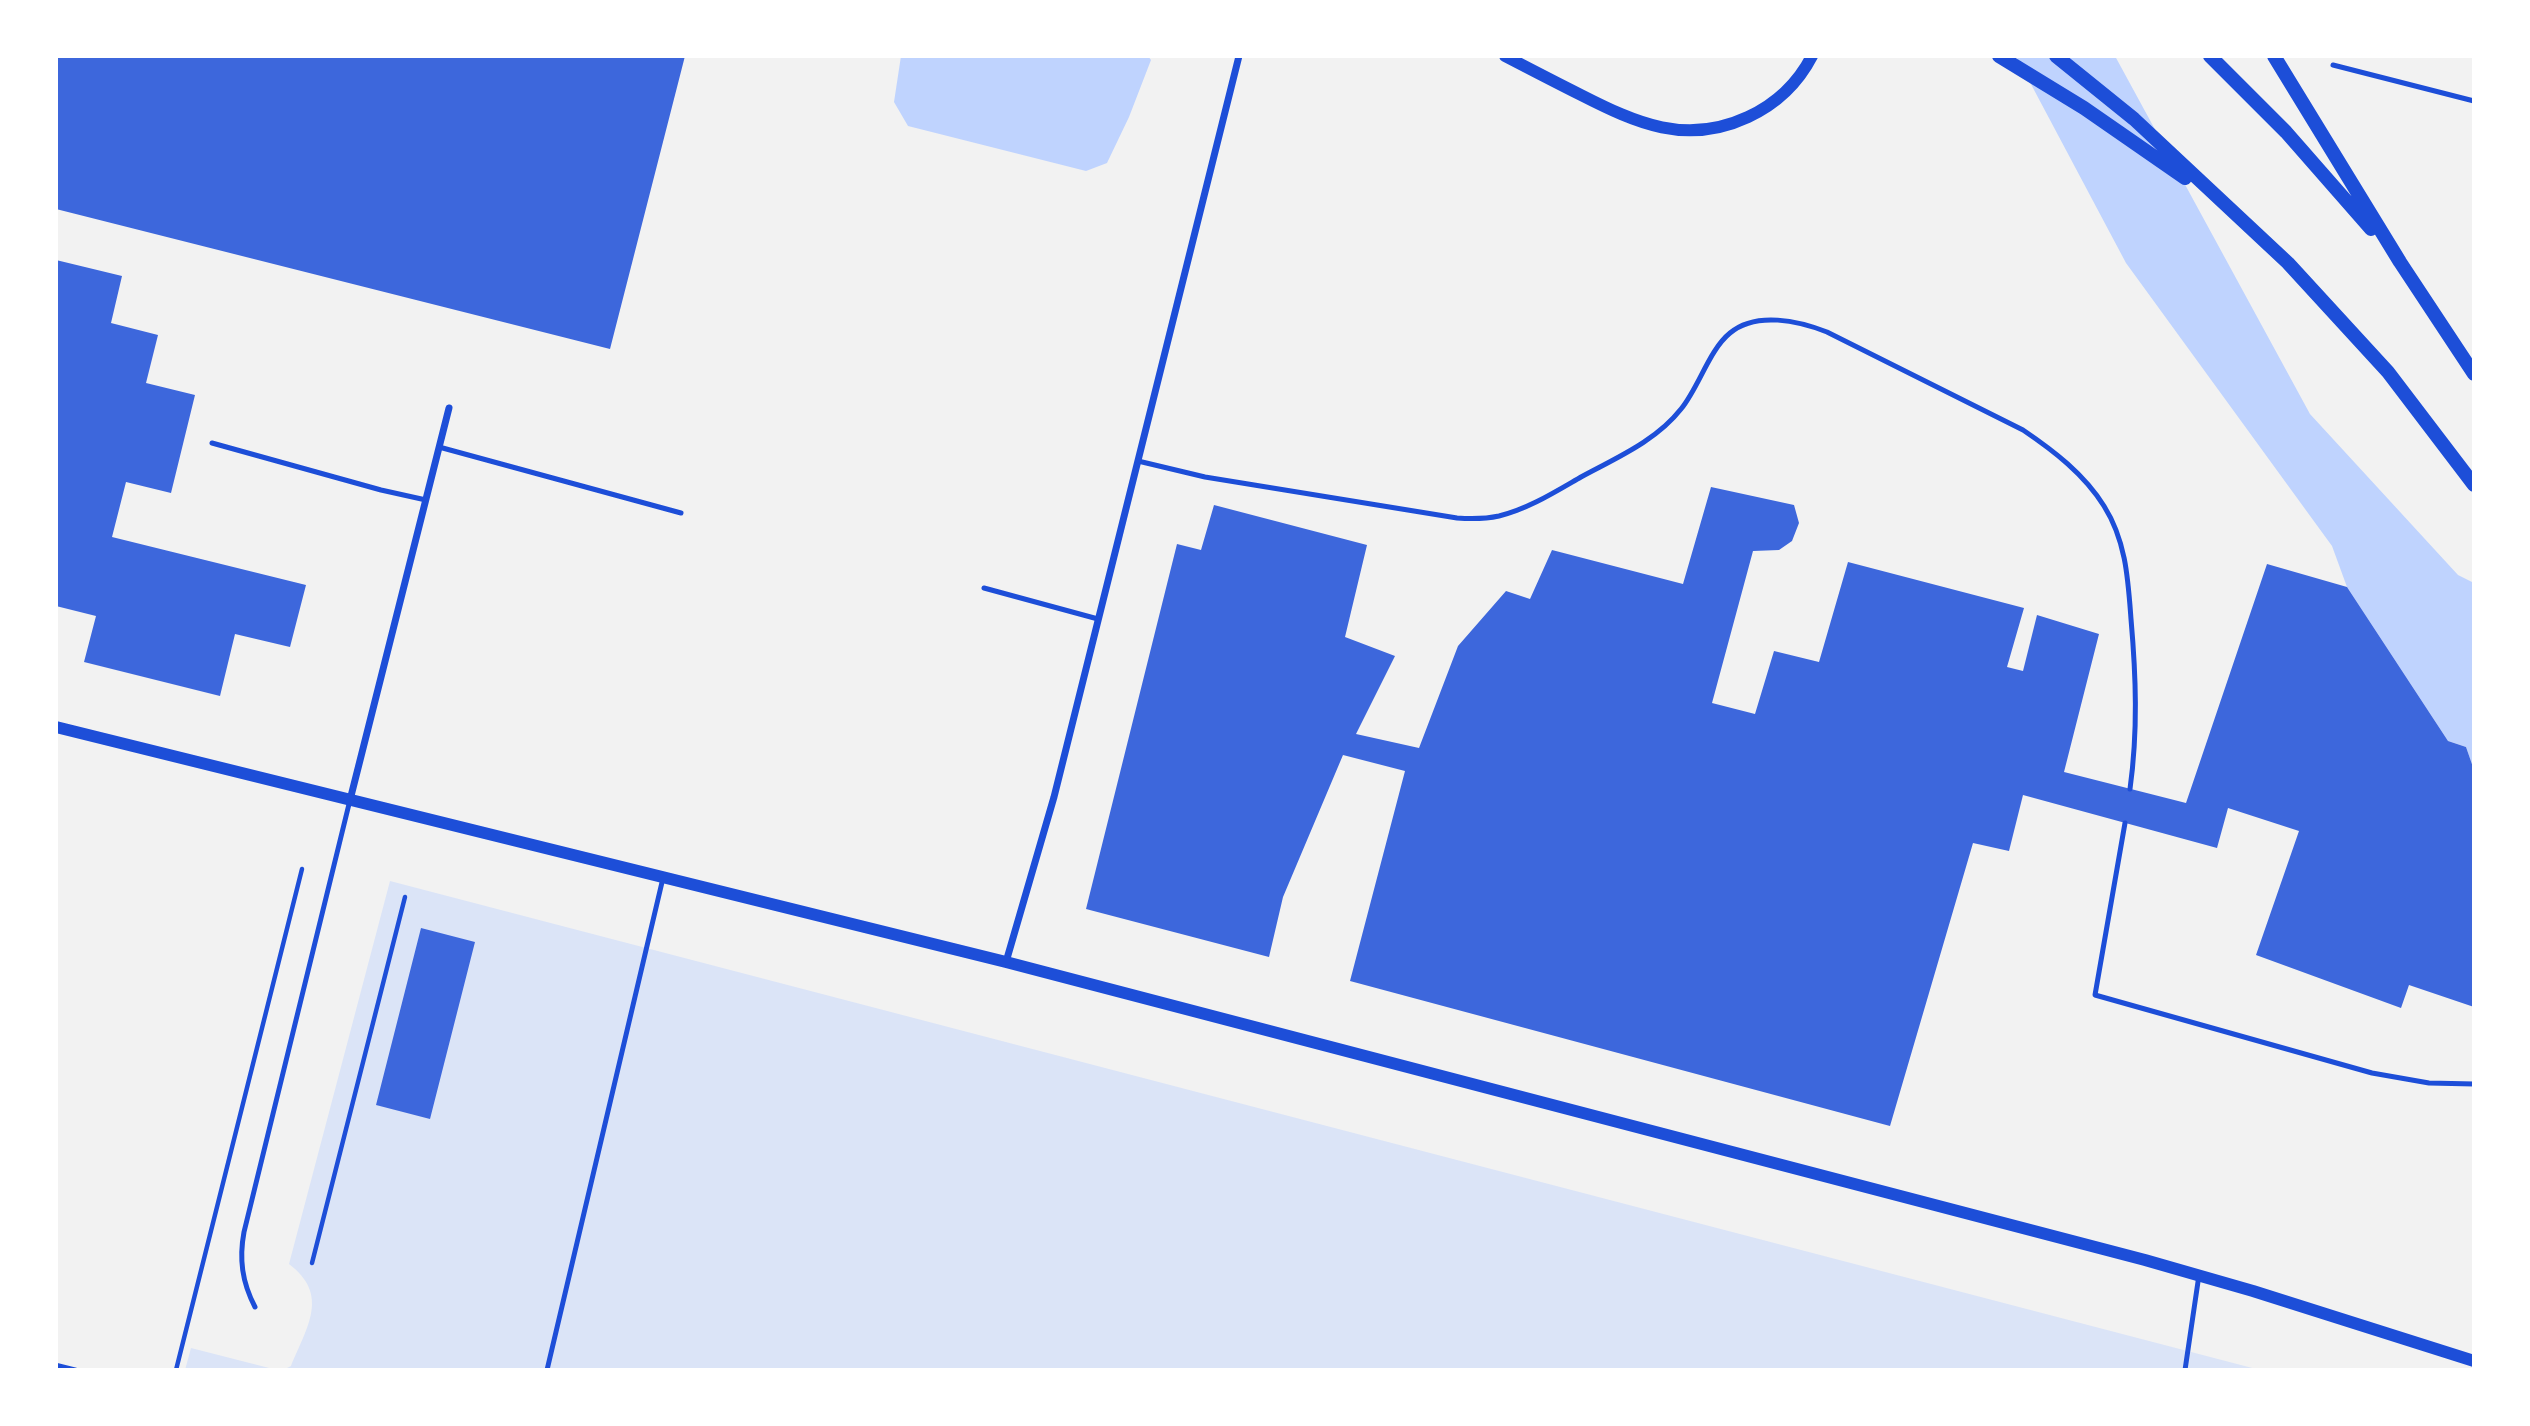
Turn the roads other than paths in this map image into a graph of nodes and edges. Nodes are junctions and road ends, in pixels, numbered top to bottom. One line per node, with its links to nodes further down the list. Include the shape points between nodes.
1 (1240, 56): 16 (street)
2 (1504, 56): 3 (street, via 1625,117 1681,131 1721,127 1757,113 1798,80)
3 (1812, 56)
4 (1999, 56): 10 (main road, via 2084,108)
5 (2056, 56): 10 (main road, via 2134,119)
6 (2210, 56): 11 (main road, via 2286,132)
7 (2274, 56): 11 (main road)
8 (2333, 65): 9 (lane)
9 (2474, 101)
10 (2235, 215): 17 (main road, via 2288,263 2364,345)
11 (2400, 262): 12 (main road)
12 (2474, 373)
13 (449, 408): 15 (street)
14 (212, 443): 18 (lane)
15 (439, 447): 18 (street); 19 (lane)
16 (1138, 461): 21 (street); 23 (lane, via 1205,477 1457,518 1500,516 1541,500 1662,429 1696,389 1730,333 1766,321 1809,325 2023,430 2052,450 2104,506 2126,560 2137,711)
17 (2474, 485)
18 (426, 500): 24 (street)
19 (681, 513)
20 (984, 589): 21 (lane)
21 (1098, 619): 27 (street, via 1054,797)
22 (56, 727): 24 (street)
23 (2130, 789)
24 (350, 800): 26 (street); 30 (lane, via 244,1232 242,1270)
25 (2125, 823): 28 (lane, via 2095,995 2372,1073 2429,1083)
26 (663, 878): 27 (street); 32 (lane)
27 (1006, 962): 29 (street)
28 (2474, 1084)
29 (2199, 1275): 31 (street); 33 (lane)
30 (255, 1307)
31 (2474, 1361)
32 (547, 1370)
33 (2185, 1370)

